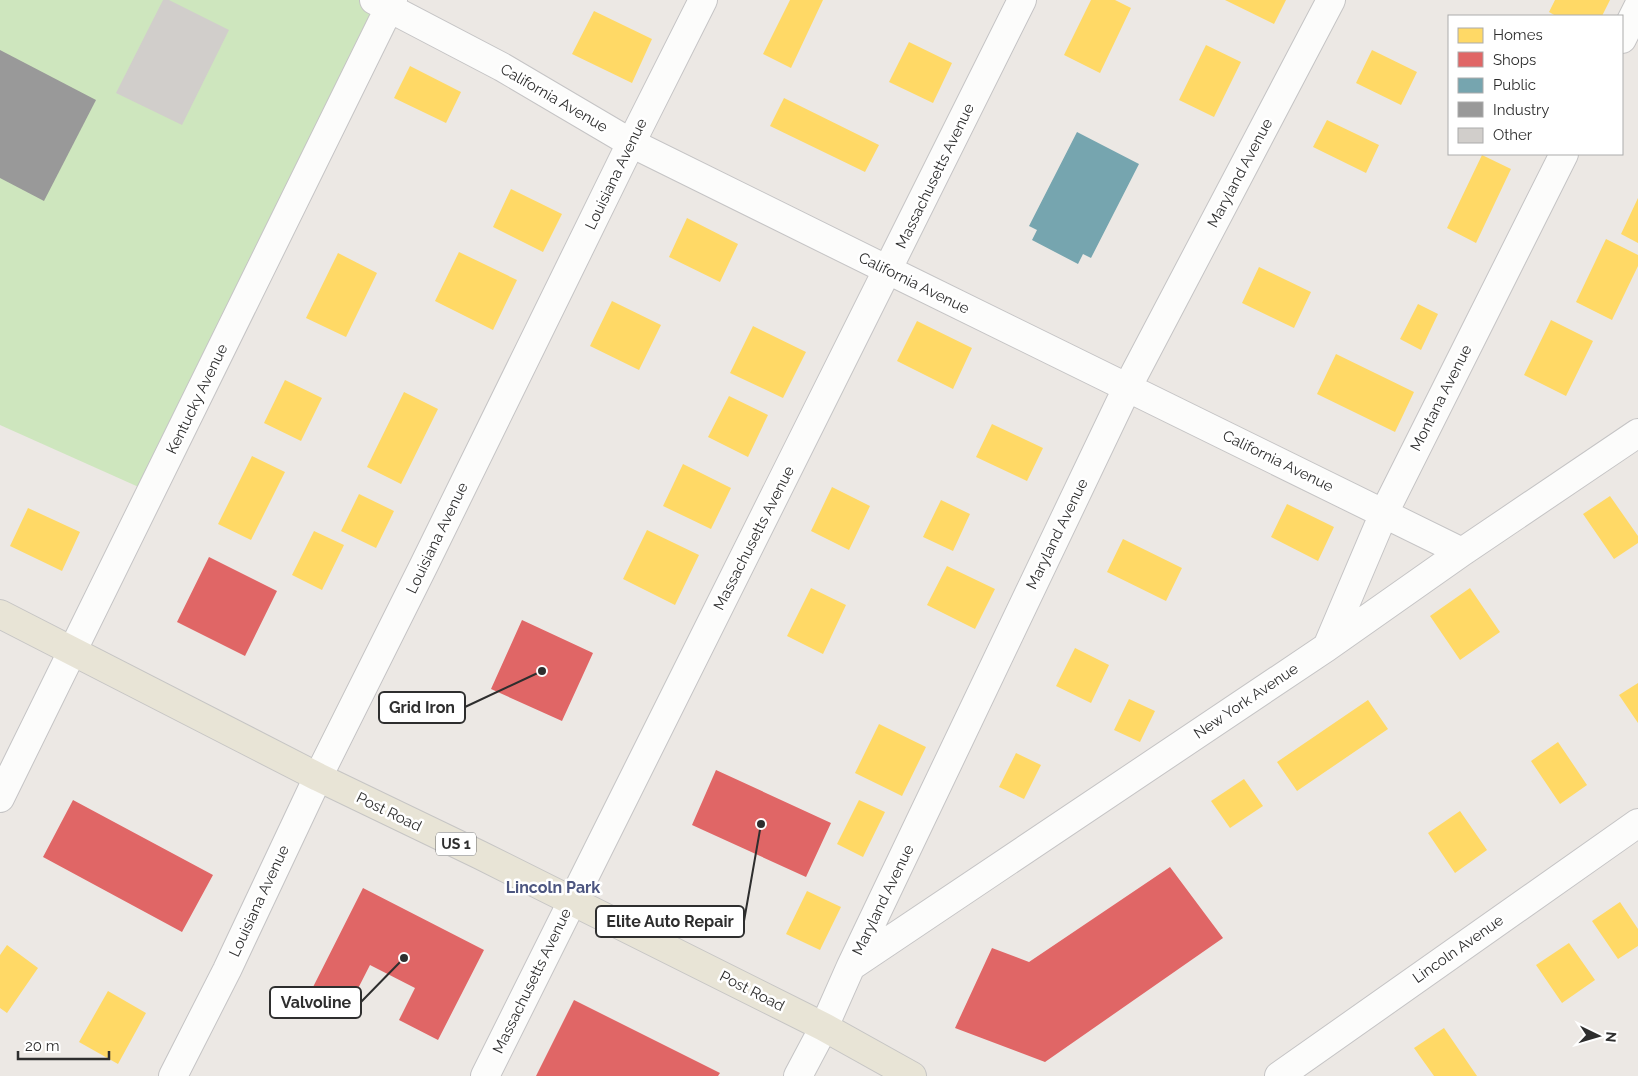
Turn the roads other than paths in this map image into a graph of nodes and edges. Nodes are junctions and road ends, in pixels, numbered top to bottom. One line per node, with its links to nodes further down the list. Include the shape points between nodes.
1 (703, 0): 7 (street, Louisiana Avenue)
2 (1022, 0): 9 (street, Massachusetts Avenue)
3 (1331, 0): 10 (street, Maryland Avenue)
4 (385, 3): 7 (street, California Avenue); 16 (street, Kentucky Avenue)
5 (1638, 7): 6 (street)
6 (1623, 37)
7 (631, 143): 9 (street, California Avenue); 17 (street, Louisiana Avenue)
8 (1563, 155): 12 (street, Montana Avenue)
9 (888, 270): 10 (street, California Avenue); 20 (street, Massachusetts Avenue)
10 (1127, 388): 12 (street, California Avenue); 21 (street, Maryland Avenue)
11 (1638, 433): 13 (street, New York Avenue)
12 (1384, 513): 13 (street, California Avenue); 15 (street, Montana Avenue)
13 (1462, 552): 15 (street, New York Avenue)
14 (0, 614): 16 (main road, Post Road / US 1)
15 (1327, 647): 21 (street, New York Avenue)
16 (73, 651): 17 (main road, Post Road / US 1); 18 (street, Kentucky Avenue)
17 (318, 777): 20 (main road, Post Road / US 1); 23 (street, Louisiana Avenue)
18 (0, 798)
19 (1638, 823): 27 (street, Lincoln Avenue)
20 (572, 901): 22 (main road, Post Road / US 1); 24 (street, Massachusetts Avenue)
21 (851, 966): 22 (street, Maryland Avenue)
22 (824, 1027): 25 (street, Maryland Avenue); 26 (main road, Post Road / US 1)
23 (173, 1076)
24 (485, 1076)
25 (798, 1076)
26 (912, 1076)
27 (1279, 1076)

